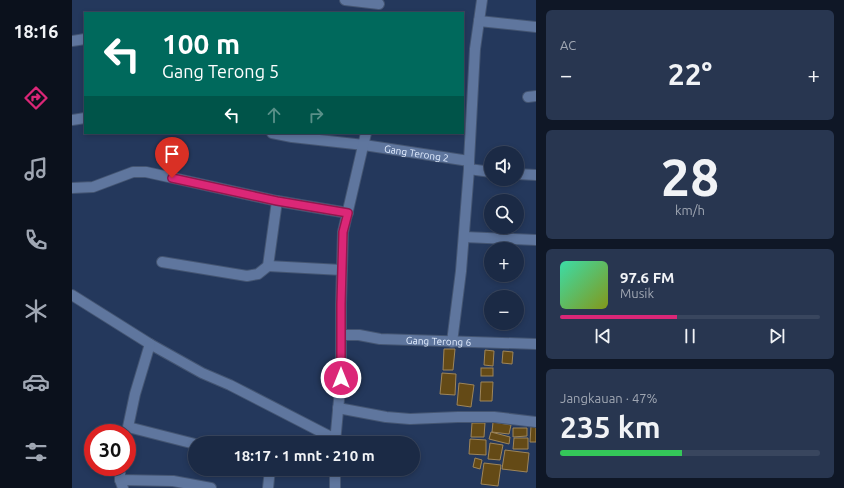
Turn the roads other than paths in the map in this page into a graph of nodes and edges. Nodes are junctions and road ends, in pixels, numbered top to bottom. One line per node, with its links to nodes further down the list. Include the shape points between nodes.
1 (345, 0): 3 (street)
2 (482, 0): 4 (street)
3 (379, 6)
4 (479, 21): 5 (street); 13 (street, via 475,49)
5 (536, 27)
6 (84, 39): 7 (street)
7 (72, 41)
8 (84, 118): 9 (street)
9 (72, 120)
10 (277, 134): 12 (street, Gang Terong 2)
11 (366, 134): 12 (street)
12 (364, 145): 13 (street, Gang Terong 2); 19 (street)
13 (469, 165): 14 (street, Gang Terong 2); 20 (street)
14 (484, 170)
15 (524, 174): 16 (street)
16 (536, 175)
17 (72, 188): 18 (street, via 93,187 133,172 146,172)
18 (277, 201): 19 (street); 23 (street)
19 (348, 213): 24 (street, via 343,232)
20 (464, 237): 21 (street); 27 (street)
21 (536, 240)
22 (162, 262): 23 (street, via 247,276 258,274)
23 (268, 266): 24 (street)
24 (342, 270): 26 (street)
25 (72, 295): 28 (street)
26 (341, 335): 27 (street, Gang Terong 6); 30 (street)
27 (452, 342): 29 (street, Gang Terong 6)
28 (150, 344): 32 (street); 34 (street)
29 (536, 344)
30 (338, 408): 31 (street, via 410,419 458,417); 35 (street)
31 (536, 422)
32 (129, 424)
33 (136, 432): 36 (street)
34 (326, 436)
35 (335, 436)
36 (188, 443)
37 (269, 476): 41 (street)
38 (335, 476): 42 (street)
39 (122, 484): 40 (street, via 173,481)
40 (211, 488)
41 (268, 488)
42 (335, 488)

